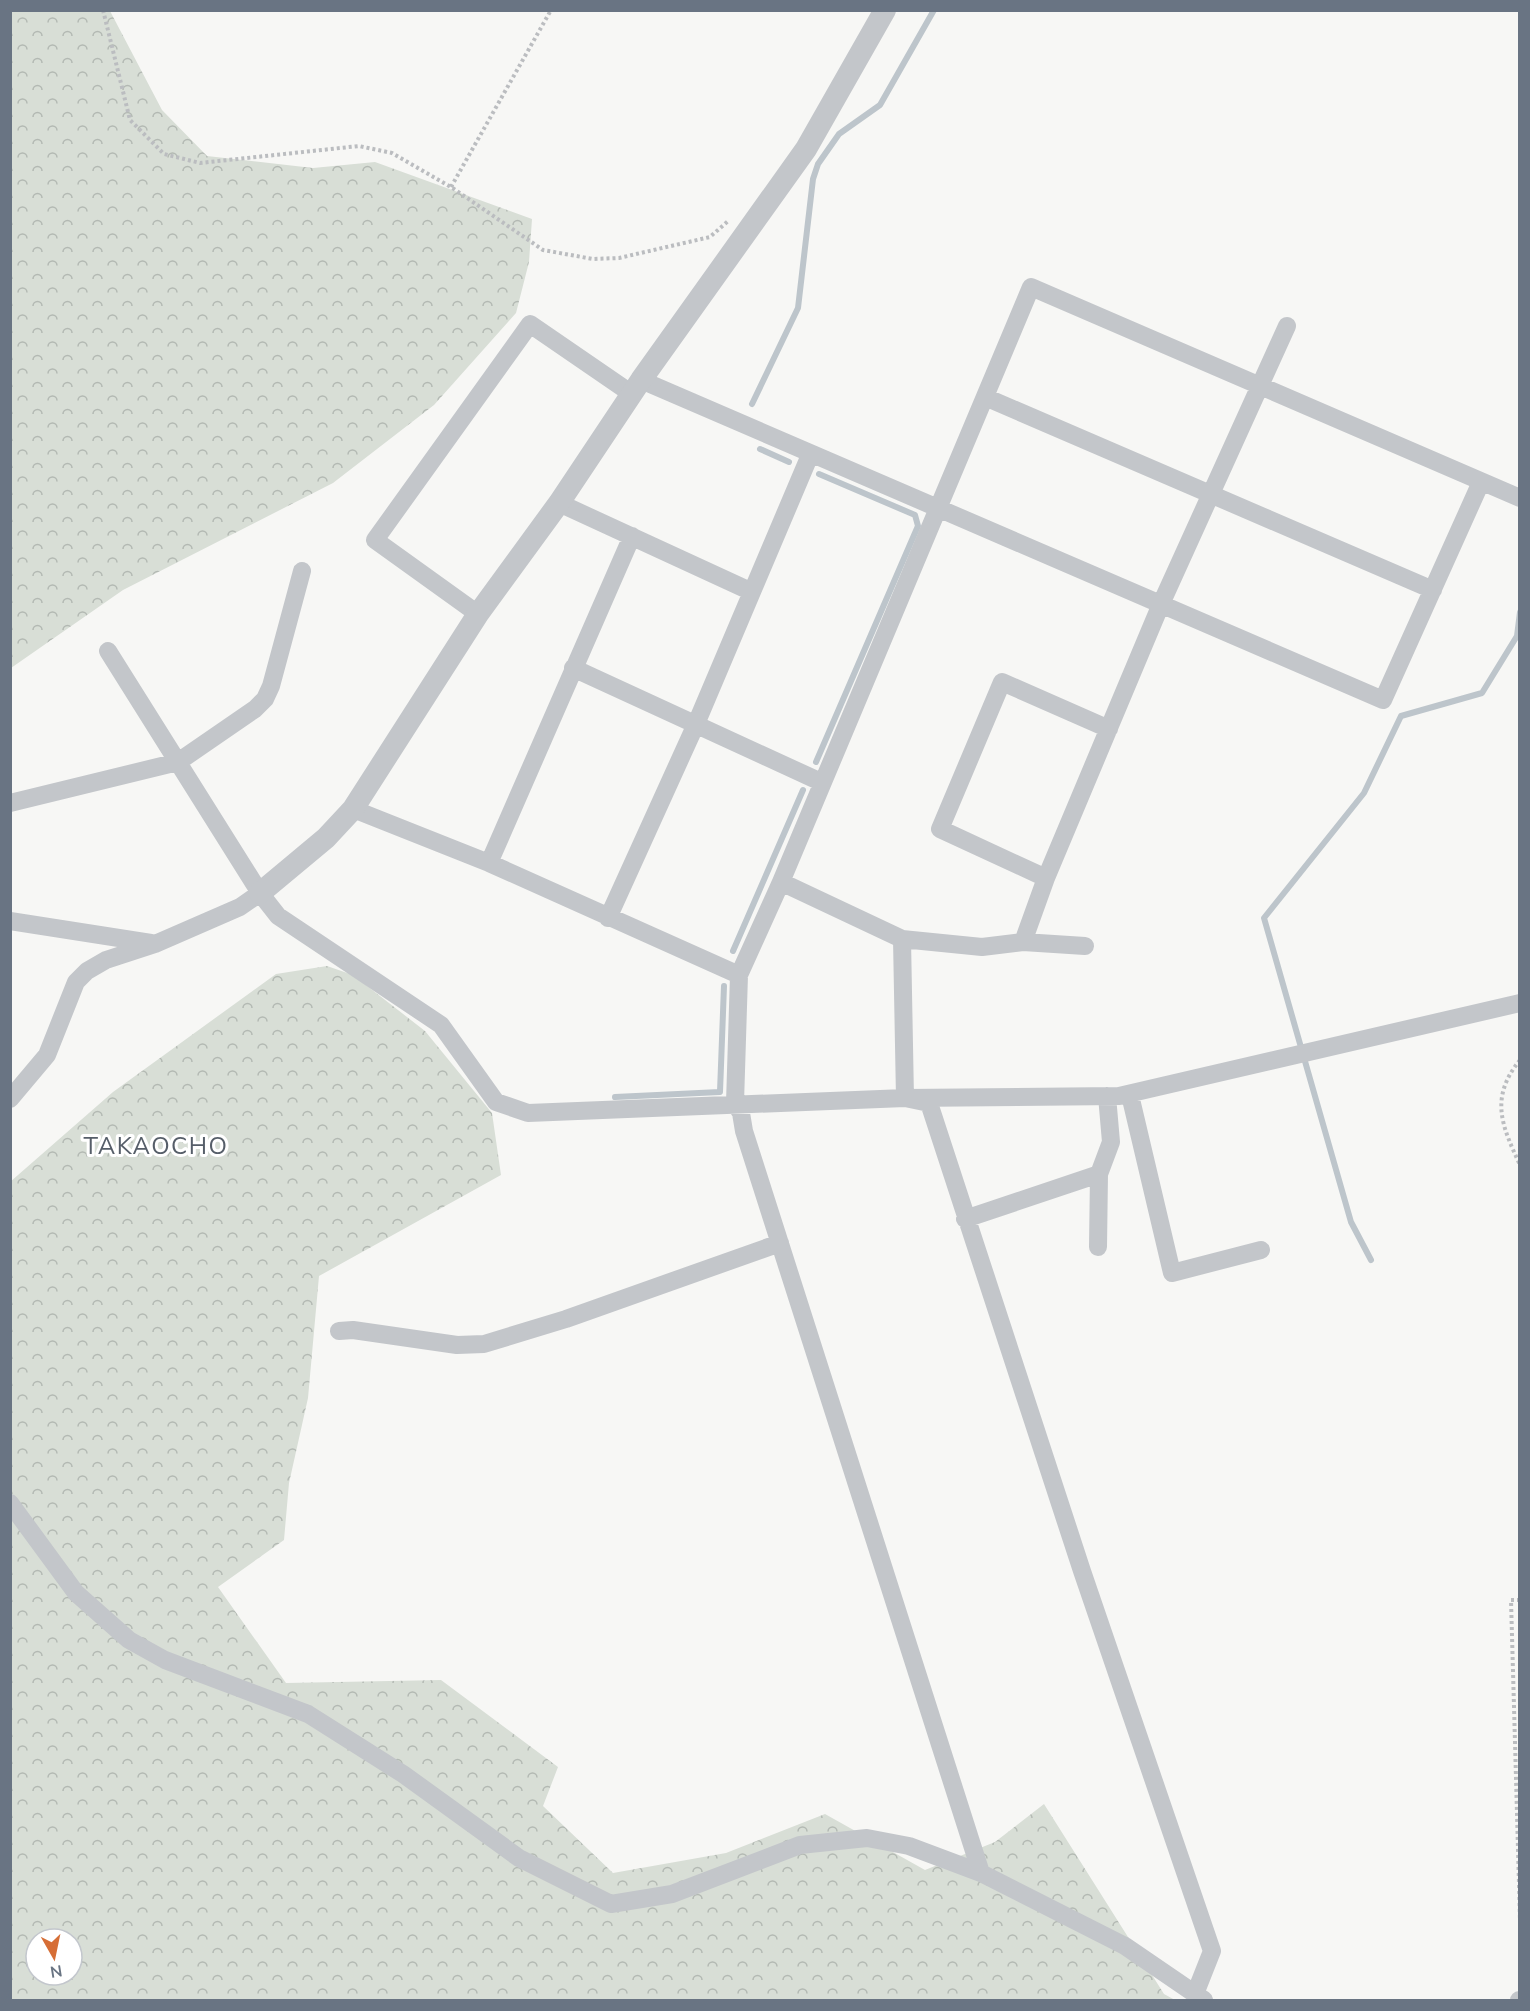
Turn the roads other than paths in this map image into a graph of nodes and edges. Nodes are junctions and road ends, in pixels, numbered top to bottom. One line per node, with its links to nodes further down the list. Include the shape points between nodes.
1 (885, 10): 4 (street, via 806,149)
2 (1287, 326): 3 (street)
3 (1260, 386): 5 (street, via 1031,287); 7 (street); 8 (street)
4 (636, 387): 6 (street); 10 (street); 17 (street, via 530,324 375,540)
5 (985, 397): 8 (street); 11 (street)
6 (810, 455): 11 (street); 15 (street)
7 (1481, 482): 9 (street); 14 (street)
8 (1211, 494): 14 (street); 16 (street)
9 (1520, 498)
10 (559, 503): 12 (street); 17 (street)
11 (939, 507): 16 (street); 23 (street)
12 (632, 536): 15 (street); 19 (street)
13 (302, 571): 22 (street, via 265,699 255,710)
14 (1433, 590): 16 (street, via 1383,700)
15 (750, 591): 20 (street)
16 (1161, 604): 21 (street)
17 (478, 614): 25 (street)
18 (108, 651): 22 (street)
19 (573, 668): 20 (street); 26 (street)
20 (696, 724): 23 (street); 30 (street)
21 (1109, 729): 27 (street); 27 (street, via 1002,682 940,829)
22 (178, 762): 24 (street); 29 (street)
23 (821, 782): 28 (street)
24 (10, 803)
25 (353, 809): 26 (street); 29 (street, via 326,838)
26 (489, 863): 30 (street)
27 (1046, 878): 34 (street)
28 (781, 882): 33 (street); 37 (street)
29 (260, 893): 35 (street, via 240,907); 43 (street, via 278,916 441,1025 496,1102 511,1109 528,1113)
30 (608, 918): 37 (street)
31 (18, 921): 32 (street); 35 (street)
32 (10, 932)
33 (902, 939): 34 (street, via 982,947); 41 (street)
34 (1023, 942): 36 (street)
35 (155, 944): 42 (street, via 106,960 76,981 47,1055)
36 (1085, 946)
37 (739, 975): 43 (street)
38 (1520, 1003): 39 (street)
39 (1130, 1095): 40 (street); 48 (street, via 1172,1273)
40 (1107, 1096): 41 (street); 44 (street, via 1111,1142)
41 (905, 1098): 43 (street); 45 (street, via 929,1103)
42 (10, 1099)
43 (735, 1103): 46 (street)
44 (1099, 1174): 45 (street); 47 (street)
45 (965, 1219): 52 (street, via 1212,1951)
46 (780, 1242): 49 (street, via 566,1319 484,1344 457,1345); 51 (street)
47 (1098, 1247)
48 (1261, 1250)
49 (339, 1331)
50 (10, 1503): 51 (street, via 76,1593 129,1640 165,1660 308,1714 403,1774 519,1858 611,1904 672,1894 800,1845 867,1838 909,1846)
51 (981, 1873): 52 (street, via 1125,1946)
52 (1199, 1997)

